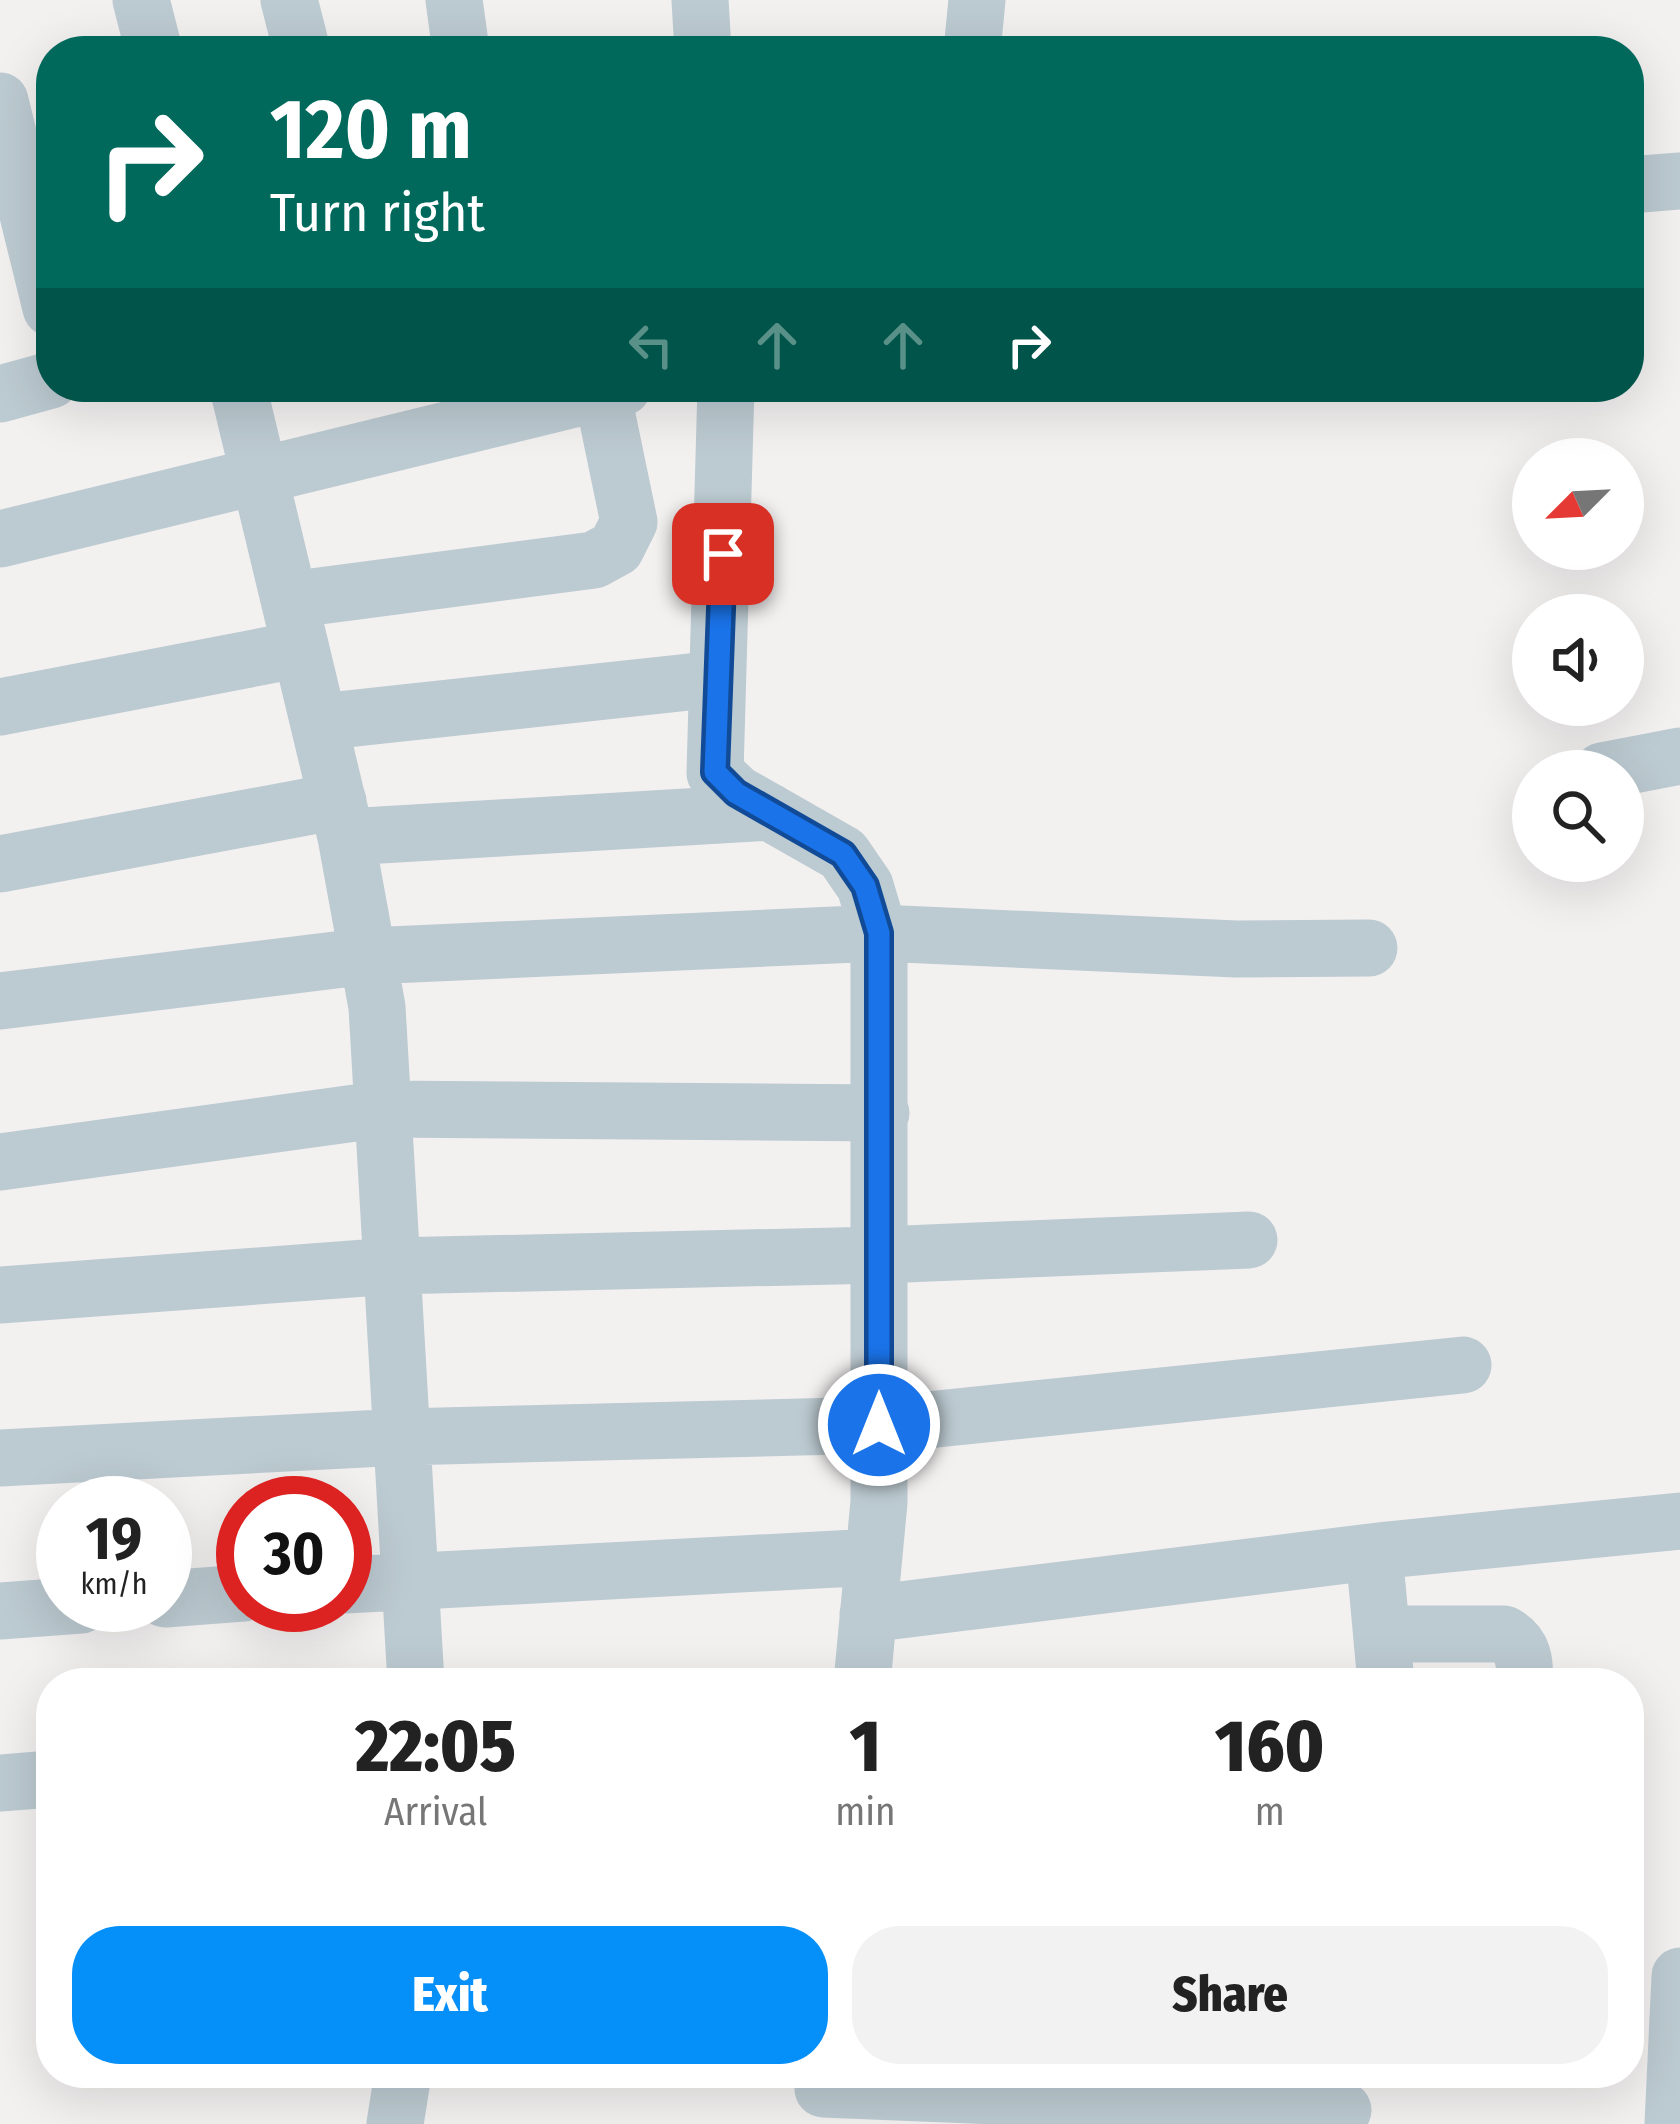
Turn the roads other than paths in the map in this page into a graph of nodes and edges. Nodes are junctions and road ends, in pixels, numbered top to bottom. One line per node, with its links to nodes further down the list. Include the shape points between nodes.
1 (141, 0): 6 (street)
2 (289, 0): 7 (street)
3 (454, 0): 8 (street)
4 (700, 0): 9 (street)
5 (977, 0): 10 (street)
6 (150, 36)
7 (298, 36)
8 (459, 36)
9 (702, 36)
10 (973, 36)
11 (0, 101): 14 (street)
12 (1680, 182): 13 (street)
13 (1644, 184)
14 (36, 247)
15 (36, 384): 16 (street)
16 (0, 394)
17 (242, 402): 21 (street)
18 (558, 402): 21 (street)
19 (615, 402): 23 (street, via 629,522 616,548 594,560)
20 (726, 402): 24 (street)
21 (259, 473): 22 (street); 23 (street)
22 (0, 539)
23 (295, 624): 25 (street); 26 (street)
24 (717, 679): 26 (street); 29 (street, via 715,772)
25 (0, 707)
26 (319, 722): 30 (street)
27 (1680, 756): 28 (street)
28 (1644, 763)
29 (770, 812): 30 (street); 32 (street, via 843,854 865,886)
30 (342, 819): 31 (street); 34 (street)
31 (0, 864)
32 (879, 933): 33 (street, via 1236,950); 34 (street); 37 (street)
33 (1369, 948)
34 (368, 956): 35 (street); 36 (street)
35 (0, 1001)
36 (383, 1109): 37 (street); 38 (street); 41 (street)
37 (880, 1113): 40 (street)
38 (0, 1162)
39 (1249, 1240): 40 (street)
40 (880, 1255): 41 (street); 44 (street)
41 (392, 1265): 42 (street); 45 (street)
42 (0, 1295)
43 (1463, 1365): 44 (street)
44 (879, 1425): 45 (street); 49 (street)
45 (402, 1437): 46 (street); 50 (street)
46 (0, 1458)
47 (1680, 1521): 48 (street)
48 (1374, 1552): 54 (street); 55 (street)
49 (874, 1557): 50 (street); 54 (street)
50 (410, 1580): 51 (street); 56 (street)
51 (372, 1583)
52 (36, 1608): 53 (street)
53 (0, 1611)
54 (868, 1614): 57 (street)
55 (1384, 1658): 58 (street, via 1504,1634 1516,1641)
56 (415, 1668)
57 (863, 1668)
58 (1525, 1668)
59 (36, 1780): 60 (street)
60 (0, 1783)
61 (1680, 1976): 66 (street)
62 (401, 2088): 65 (street)
63 (822, 2095): 64 (street)
64 (1343, 2110)
65 (395, 2124)
66 (1673, 2124)

